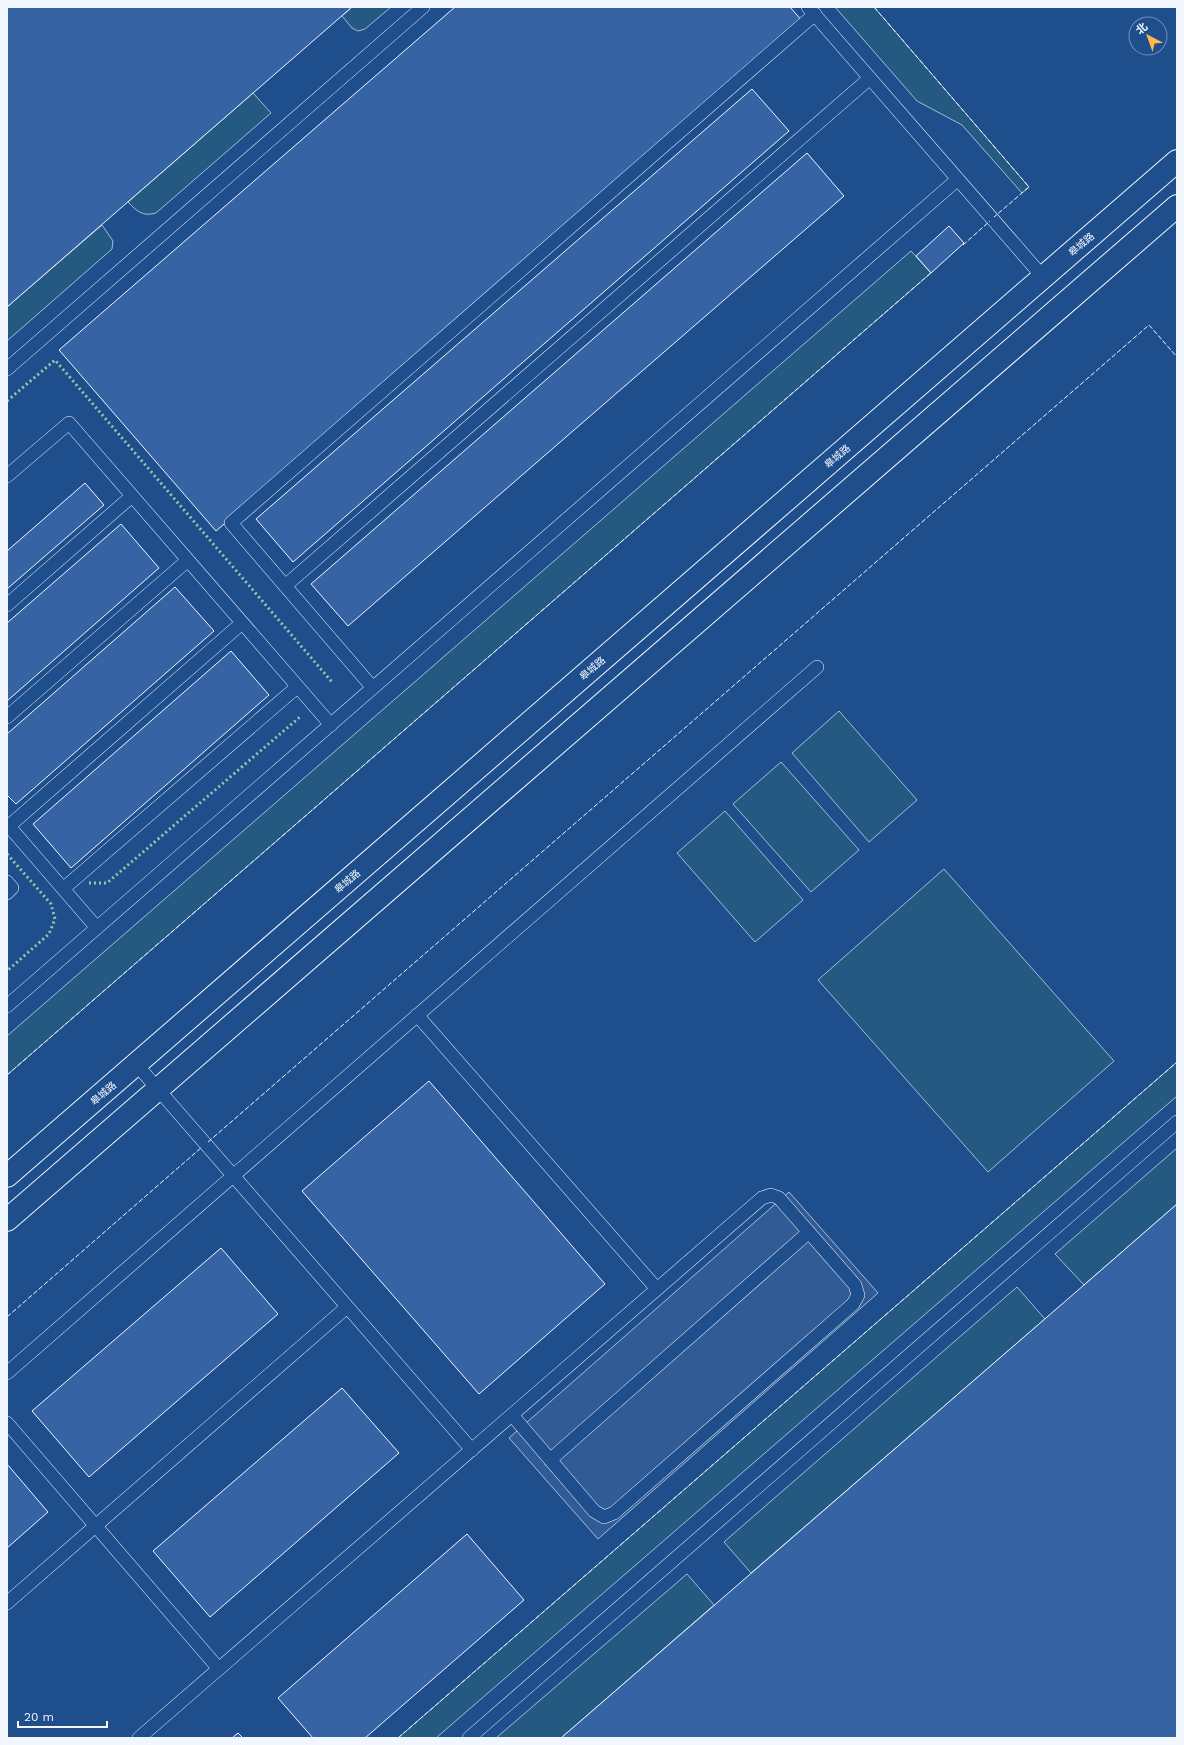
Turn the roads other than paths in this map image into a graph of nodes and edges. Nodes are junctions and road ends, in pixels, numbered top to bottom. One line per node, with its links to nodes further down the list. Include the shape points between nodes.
1 (424, 7): 8 (lane)
2 (812, 11): 3 (lane); 12 (lane, via 231,523)
3 (870, 78): 5 (lane); 12 (lane)
4 (1177, 161): 7 (main road, 皋城路)
5 (958, 179): 7 (lane); 17 (lane)
6 (1177, 206): 28 (main road)
7 (1043, 277): 27 (main road, 皋城路)
8 (7, 369)
9 (7, 476): 10 (lane, via 69,422)
10 (132, 496): 11 (lane); 13 (lane)
11 (188, 560): 14 (lane); 18 (lane)
12 (285, 586): 17 (lane)
13 (7, 605)
14 (242, 623): 16 (lane); 20 (lane)
15 (817, 667): 26 (lane)
16 (297, 687): 19 (lane); 22 (lane)
17 (373, 688): 19 (lane)
18 (7, 717)
19 (331, 725): 24 (lane)
20 (8, 825): 22 (lane)
21 (7, 882): 23 (lane, via 12,888)
22 (63, 890): 24 (lane)
23 (7, 893)
24 (97, 928): 25 (lane)
25 (7, 1006)
26 (417, 1015): 31 (lane); 34 (lane)
27 (136, 1064): 28 (lane); 30 (main road, 皋城路)
28 (158, 1090): 31 (lane); 32 (main road)
29 (1177, 1122): 45 (lane)
30 (7, 1176)
31 (233, 1176): 35 (lane); 36 (lane)
32 (7, 1220)
33 (809, 1232): 34 (lane, via 779,1198 767,1196); 40 (lane); 40 (lane, via 855,1285 858,1295 854,1304 614,1513 604,1518 594,1511)
34 (657, 1289): 37 (lane)
35 (347, 1307): 39 (lane); 41 (lane)
36 (7, 1373)
37 (512, 1415): 39 (lane); 40 (lane)
38 (7, 1423): 41 (lane)
39 (472, 1450): 43 (lane)
40 (550, 1460)
41 (96, 1526): 42 (lane); 43 (lane)
42 (7, 1603)
43 (219, 1669): 44 (lane)
44 (139, 1738)
45 (469, 1738)

